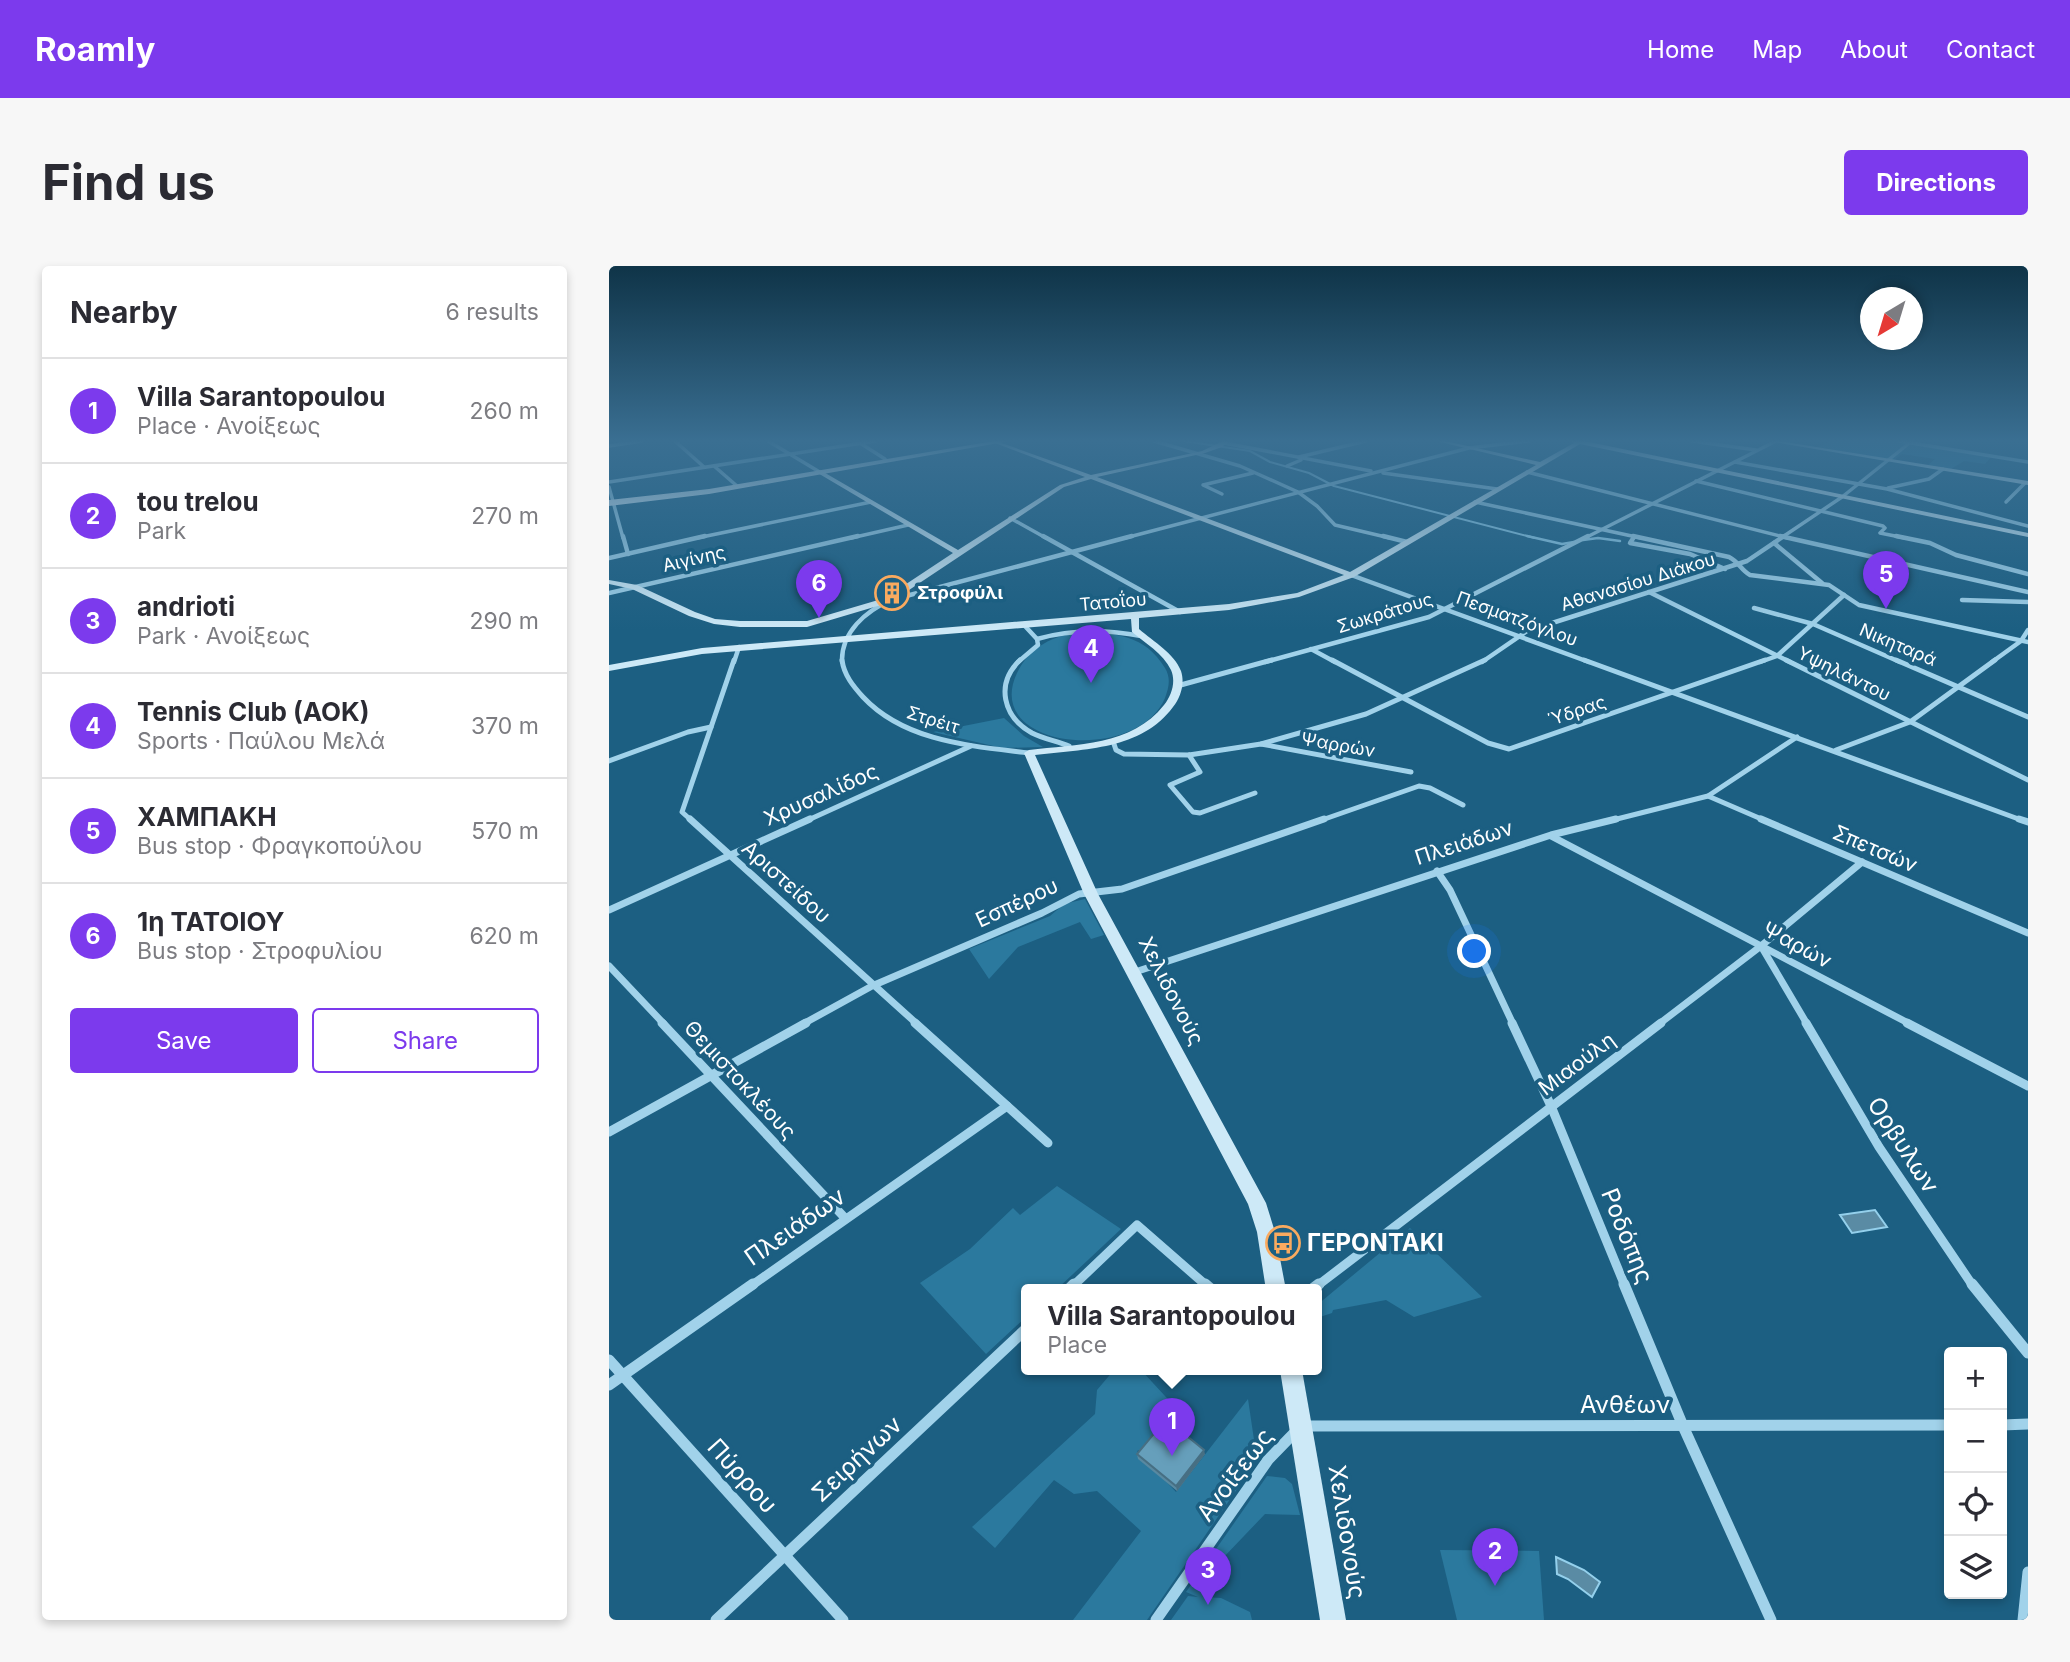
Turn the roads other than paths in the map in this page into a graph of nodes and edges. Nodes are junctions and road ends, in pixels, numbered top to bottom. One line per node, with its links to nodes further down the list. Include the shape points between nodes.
1 (612, 504): 29 (street)
2 (860, 504): 29 (street)
3 (875, 504): 19 (street)
4 (1031, 504): 17 (street)
5 (1164, 504): 18 (street, Πεσματζόγλου)
6 (1252, 504): 18 (street)
7 (1315, 504): 25 (street, via 1335,525)
8 (1471, 504): 25 (street, Τατοΐου)
9 (1485, 504): 21 (street)
10 (1649, 504): 21 (street, Σωκράτους)
11 (1656, 504): 24 (street)
12 (1792, 504): 16 (street)
13 (1830, 504): 16 (street, Αθανασίου Διάκου)
14 (1881, 504): 22 (street)
15 (1939, 504): 20 (street)
16 (1820, 511): 24 (street, Αθανασίου Διάκου); 33 (street, via 1883,526 1880,533 1930,543 1955,555)
17 (1010, 518): 27 (street); 28 (street)
18 (1200, 518): 27 (street); 34 (street, Πεσματζόγλου)
19 (908, 525): 28 (street); 37 (street, Αιγίνης)
20 (2028, 526)
21 (1600, 529): 23 (street); 46 (street, Σωκράτους)
22 (2028, 535)
23 (1634, 537): 31 (street, via 1729,557); 32 (street, via 1630,543 1690,554)
24 (1783, 537): 26 (street, Αθανασίου Διάκου); 39 (street)
25 (1407, 542): 34 (street, Τατοΐου)
26 (1774, 543): 31 (street, Αθανασίου Διάκου); 36 (street)
27 (1072, 551): 42 (street); 47 (street)
28 (957, 552): 42 (street)
29 (628, 554): 30 (street)
30 (609, 558)
31 (1739, 565): 32 (street, Αθανασίου Διάκου); 36 (street, via 1750,575)
32 (1726, 569): 38 (street, Αθανασίου Διάκου)
33 (2028, 574)
34 (1351, 575): 46 (street, Πεσματζόγλου); 47 (street, Τατοΐου, via 1299,595)
35 (609, 582): 37 (street)
36 (1823, 584): 41 (street)
37 (634, 587): 40 (street, Αιγίνης); 49 (street, via 714,621)
38 (1648, 592): 55 (street, Αθανασίου Διάκου); 62 (street, Υψηλάντου)
39 (2028, 592)
40 (609, 593)
41 (1844, 594): 50 (street, Ύδρας); 58 (street, via 1859,605)
42 (888, 600): 49 (street); 56 (street, via 858,622)
43 (1962, 600): 44 (street)
44 (2028, 602)
45 (1754, 608): 50 (street, Νικηταρά)
46 (1445, 610): 55 (street, Πεσματζόγλου); 61 (street, Σωκράτους)
47 (1180, 612): 48 (street, Τατοΐου)
48 (1135, 616): 52 (street, Τατοΐου); 54 (street, via 1135,630)
49 (807, 624): 60 (street)
50 (1813, 624): 62 (street, Ύδρας); 65 (street, Νικηταρά)
51 (1024, 625): 52 (street, Τατοΐου); 56 (street, Τατοΐου); 57 (street)
52 (1084, 625): 54 (street); 57 (street)
53 (2028, 630): 58 (street)
54 (1142, 636): 64 (street, via 1175,668)
55 (1518, 636): 66 (street, Πεσματζόγλου); 67 (street, Αθανασίου Διάκου, via 1479,664)
56 (847, 639): 60 (street, Τατοΐου); 74 (street, Στρέιτ, via 841,653 844,672 878,712 905,728)
57 (1038, 639): 75 (street, via 1038,646 1007,675 1004,699 1028,730)
58 (2021, 641): 59 (street); 65 (street)
59 (2028, 642)
60 (739, 647): 63 (street, Τατοΐου); 70 (street, Αριστείδου)
61 (1311, 649): 64 (street, Σωκράτους); 67 (street, Ύδρας)
62 (1777, 656): 66 (street, Ύδρας); 69 (street, Υψηλάντου)
63 (609, 668)
64 (1177, 686): 72 (street, via 1165,712 1149,727)
65 (1961, 687): 68 (street, Νικηταρά); 69 (street)
66 (1673, 692): 67 (street, Ύδρας, via 1509,749 1488,743); 71 (street, Πεσματζόγλου)
67 (1405, 699): 73 (street, Αθανασίου Διάκου)
68 (2028, 717)
69 (1910, 722): 76 (street); 81 (street, Υψηλάντου)
70 (711, 727): 79 (street); 87 (street, Αριστείδου, via 682,812)
71 (1797, 737): 76 (street, Πεσματζόγλου); 83 (street, Πλειάδων)
72 (1113, 741): 75 (street); 78 (street, Αθανασίου Διάκου, via 1124,754)
73 (1261, 744): 78 (street, Αθανασίου Διάκου); 80 (street, Ψαρρών)
74 (971, 746): 77 (street, Στρέιτ); 87 (street, Χρυσαλίδος)
75 (1069, 746): 77 (street)
76 (1836, 750): 85 (street, Πεσματζόγλου)
77 (1029, 753): 90 (street, Χελιδονούς)
78 (1189, 755): 82 (street, via 1200,772 1170,785 1193,812)
79 (609, 761)
80 (1411, 772)
81 (2028, 780)
82 (1255, 793)
83 (1708, 796): 86 (street, Πλειάδων); 88 (street, Σπετσών)
84 (1463, 805): 90 (street, Εσπέρου, via 1419,786 1122,889)
85 (2028, 822)
86 (1551, 835): 89 (street, Πλειάδων); 93 (street, Ψαρών)
87 (728, 855): 91 (street, Χρυσαλίδος); 96 (street, Αριστείδου)
88 (1862, 862): 92 (street, Σπετσών); 93 (street, Μιαούλη)
89 (1437, 872): 95 (street, Πλειάδων); 100 (street, Ροδόπης, via 1450,890)
90 (1091, 894): 95 (street, Χελιδονούς); 96 (street, Εσπέρου, via 1068,899)
91 (609, 910)
92 (2028, 933)
93 (1761, 946): 98 (street, Ψαρών); 100 (street, Μιαούλη); 109 (street, Ορβυλων, via 1879,1147 1984,1302)
94 (609, 966): 97 (street, Θεμιστοκλέους)
95 (1135, 972): 106 (street, Χελιδονούς, via 1257,1203)
96 (871, 986): 97 (street, Εσπέρου); 99 (street, Αριστείδου)
97 (711, 1075): 101 (street, Εσπέρου); 103 (street, Θεμιστοκλέους)
98 (2028, 1086)
99 (1007, 1106): 102 (street, Αριστείδου); 103 (street, Πλειάδων)
100 (1551, 1106): 107 (street, Μιαούλη); 118 (street, Ροδόπης)
101 (609, 1132)
102 (1048, 1143)
103 (845, 1218): 111 (street, Πλειάδων)
104 (1074, 1284): 105 (street, via 1137,1225)
105 (1205, 1284)
106 (1275, 1284)
107 (1319, 1284)
108 (1021, 1334): 119 (street, Σειρήνων)
109 (2028, 1353)
110 (609, 1360): 111 (street, Πύρρου)
111 (623, 1375): 113 (street, Πλειάδων); 119 (street, Πύρρου)
112 (1292, 1375): 117 (street, Χελιδονούς)
113 (609, 1385)
114 (2007, 1424): 115 (street)
115 (2028, 1424)
116 (1944, 1425): 118 (street, Ανθέων)
117 (1301, 1426): 118 (street, Ανθέων); 124 (street, Ανοίξεως, via 1268,1460); 125 (street, Χελιδονούς)
118 (1683, 1426): 126 (street, Ροδόπης)
119 (785, 1556): 122 (street, Σειρήνων); 123 (street, Πύρρου)
120 (2028, 1572): 121 (street)
121 (2028, 1581): 127 (street)
122 (716, 1620)
123 (843, 1620)
124 (1156, 1620)
125 (1333, 1620)
126 (1771, 1620)
127 (2023, 1620)

